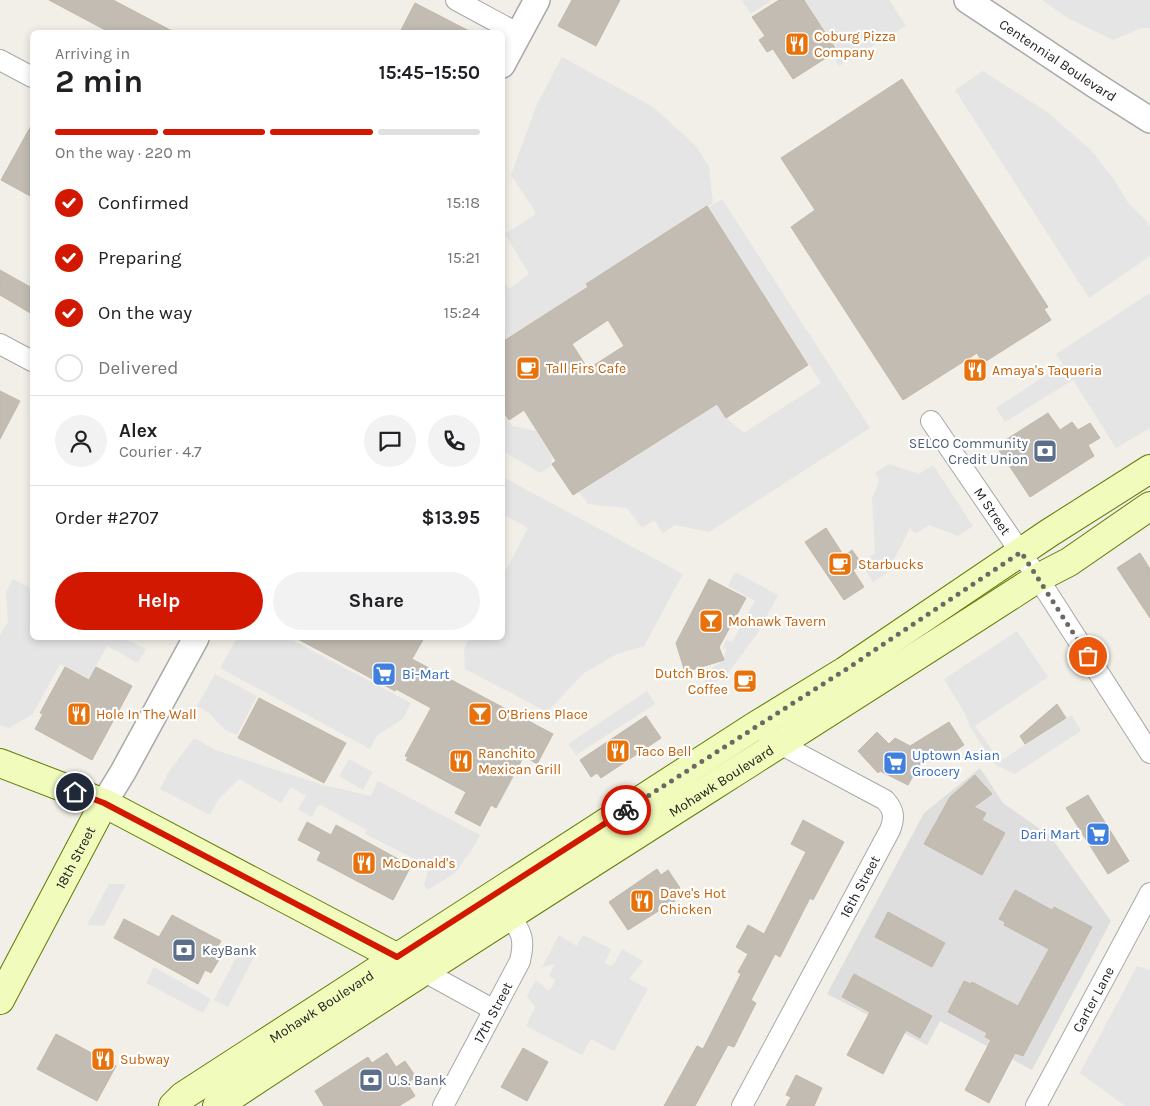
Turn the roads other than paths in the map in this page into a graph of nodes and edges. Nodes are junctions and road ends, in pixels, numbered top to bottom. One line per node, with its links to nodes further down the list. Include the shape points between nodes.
1 (456, 0): 4 (street)
2 (537, 0): 4 (street)
3 (967, 0): 8 (street, Centennial Boulevard)
4 (519, 34): 6 (street)
5 (0, 60): 7 (street)
6 (505, 60)
7 (30, 76)
8 (1150, 120)
9 (0, 344): 10 (street)
10 (30, 360)
11 (931, 421): 14 (street, M Street)
12 (1150, 469): 14 (main road, Mohawk Boulevard)
13 (1150, 506): 15 (main road, Mohawk Boulevard, via 1069,562)
14 (1021, 552): 15 (street, M Street); 17 (main road, Mohawk Boulevard, via 852,666)
15 (1038, 578): 18 (main road, Mohawk Boulevard); 19 (street, M Street)
16 (195, 640): 21 (street, 18th Street)
17 (752, 728): 18 (street, 16th Street); 24 (main road, Mohawk Boulevard)
18 (778, 744): 23 (main road, Mohawk Boulevard); 31 (street, 16th Street, via 884,800 891,807 894,820)
19 (1150, 753)
20 (0, 763): 21 (main road)
21 (104, 803): 24 (main road); 26 (main road, 18th Street)
22 (1150, 893): 32 (street, Carter Lane)
23 (511, 916): 25 (main road, Mohawk Boulevard); 27 (street, 17th Street, via 522,934 523,951)
24 (397, 957): 25 (main road); 28 (main road, Mohawk Boulevard, via 183,1096)
25 (423, 971): 27 (street); 29 (main road, Mohawk Boulevard)
26 (0, 1000)
27 (494, 1010): 30 (street, 17th Street)
28 (173, 1106)
29 (217, 1106)
30 (443, 1106)
31 (742, 1106)
32 (1036, 1106)

